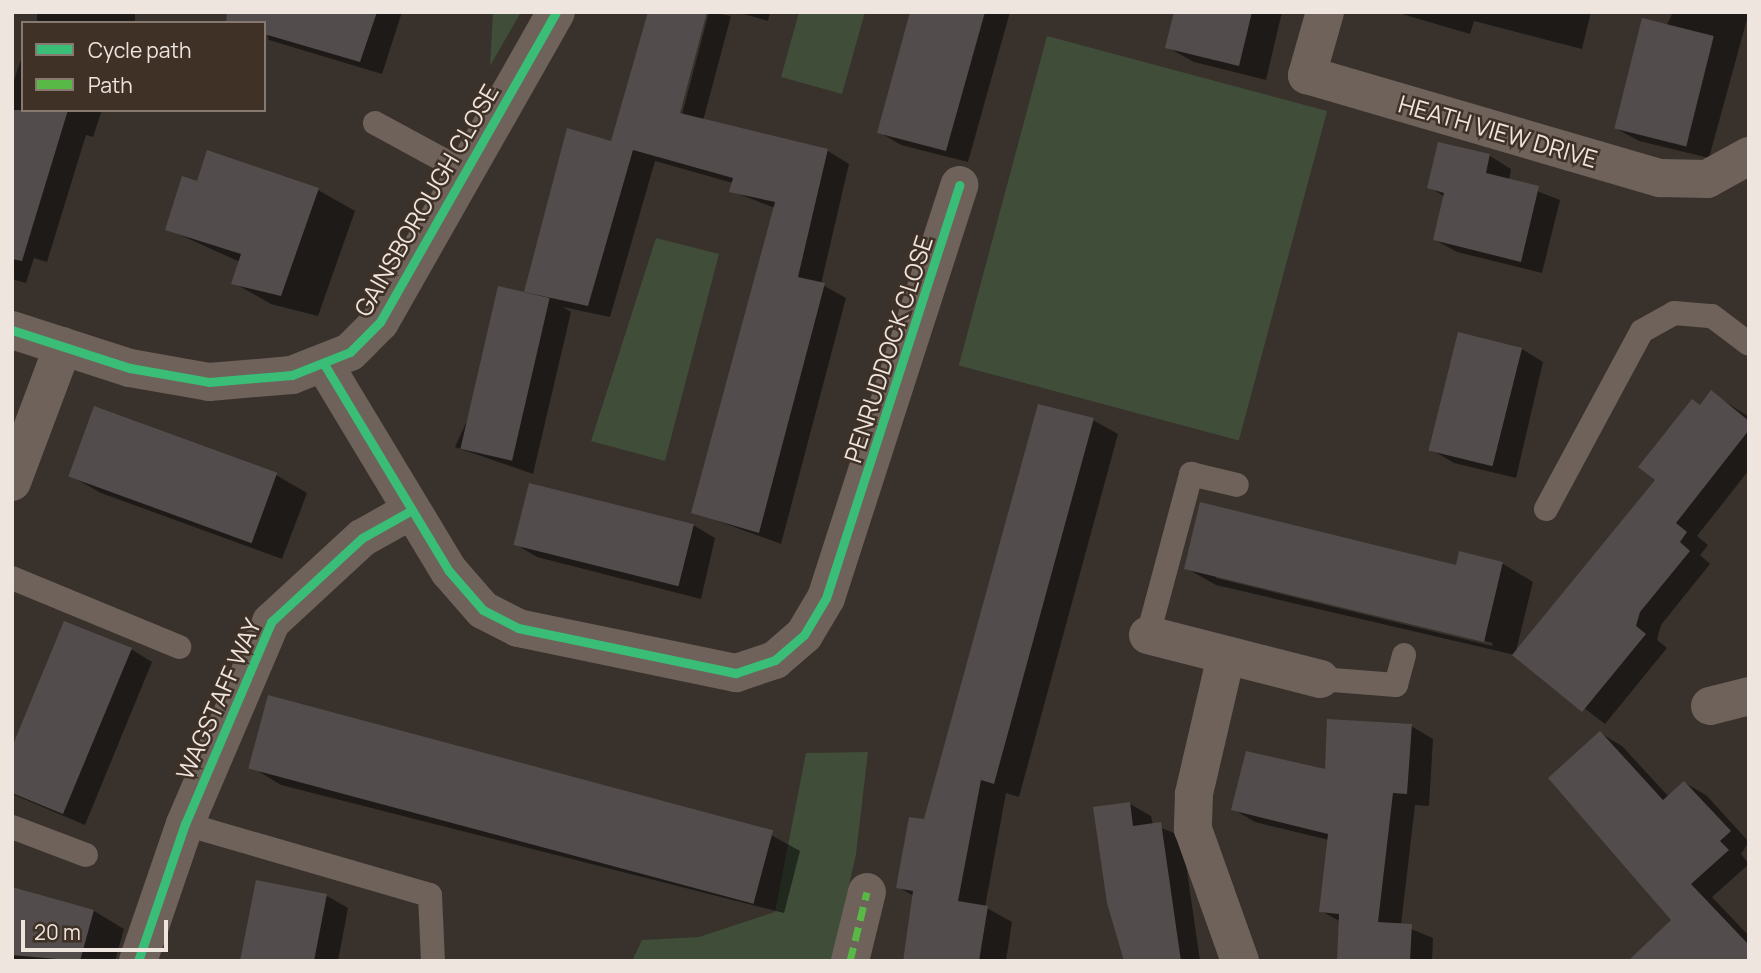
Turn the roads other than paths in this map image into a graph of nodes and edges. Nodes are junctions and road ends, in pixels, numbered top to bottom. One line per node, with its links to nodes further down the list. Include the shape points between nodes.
1 (556, 12): 5 (street, GAINSBOROUGH CLOSE)
2 (1325, 12): 4 (street, HEATH VIEW DRIVE, via 1307,75 1660,178 1707,179)
3 (375, 123): 5 (lane)
4 (1749, 156)
5 (467, 173): 10 (street, GAINSBOROUGH CLOSE, via 380,322 350,352)
6 (958, 185): 14 (street, PENRUDDOCK CLOSE, via 826,598 804,635 775,660 736,673 691,669 518,628 483,610)
7 (12, 330): 9 (street, GAINSBOROUGH CLOSE)
8 (1749, 344): 13 (lane, via 1712,316 1674,313 1642,331)
9 (63, 346): 10 (street, GAINSBOROUGH CLOSE, via 152,373 209,382 253,382); 11 (street)
10 (324, 364): 14 (street, PENRUDDOCK CLOSE)
11 (12, 482)
12 (1237, 485): 16 (lane, via 1191,474)
13 (1545, 509)
14 (412, 510): 23 (street, WAGSTAFF WAY, via 362,538 271,622)
15 (12, 578): 17 (lane)
16 (1148, 635): 19 (street)
17 (179, 647)
18 (1404, 654): 20 (lane, via 1396,685)
19 (1227, 656): 20 (street); 30 (street, via 1194,794 1193,830)
20 (1320, 679)
21 (1749, 696): 22 (street)
22 (1710, 706)
23 (185, 824): 27 (street, WAGSTAFF WAY); 28 (lane, via 430,895)
24 (12, 827): 25 (lane)
25 (86, 856)
26 (867, 892): 29 (street)
27 (138, 961)
28 (433, 961)
29 (850, 961)
30 (1240, 961)

